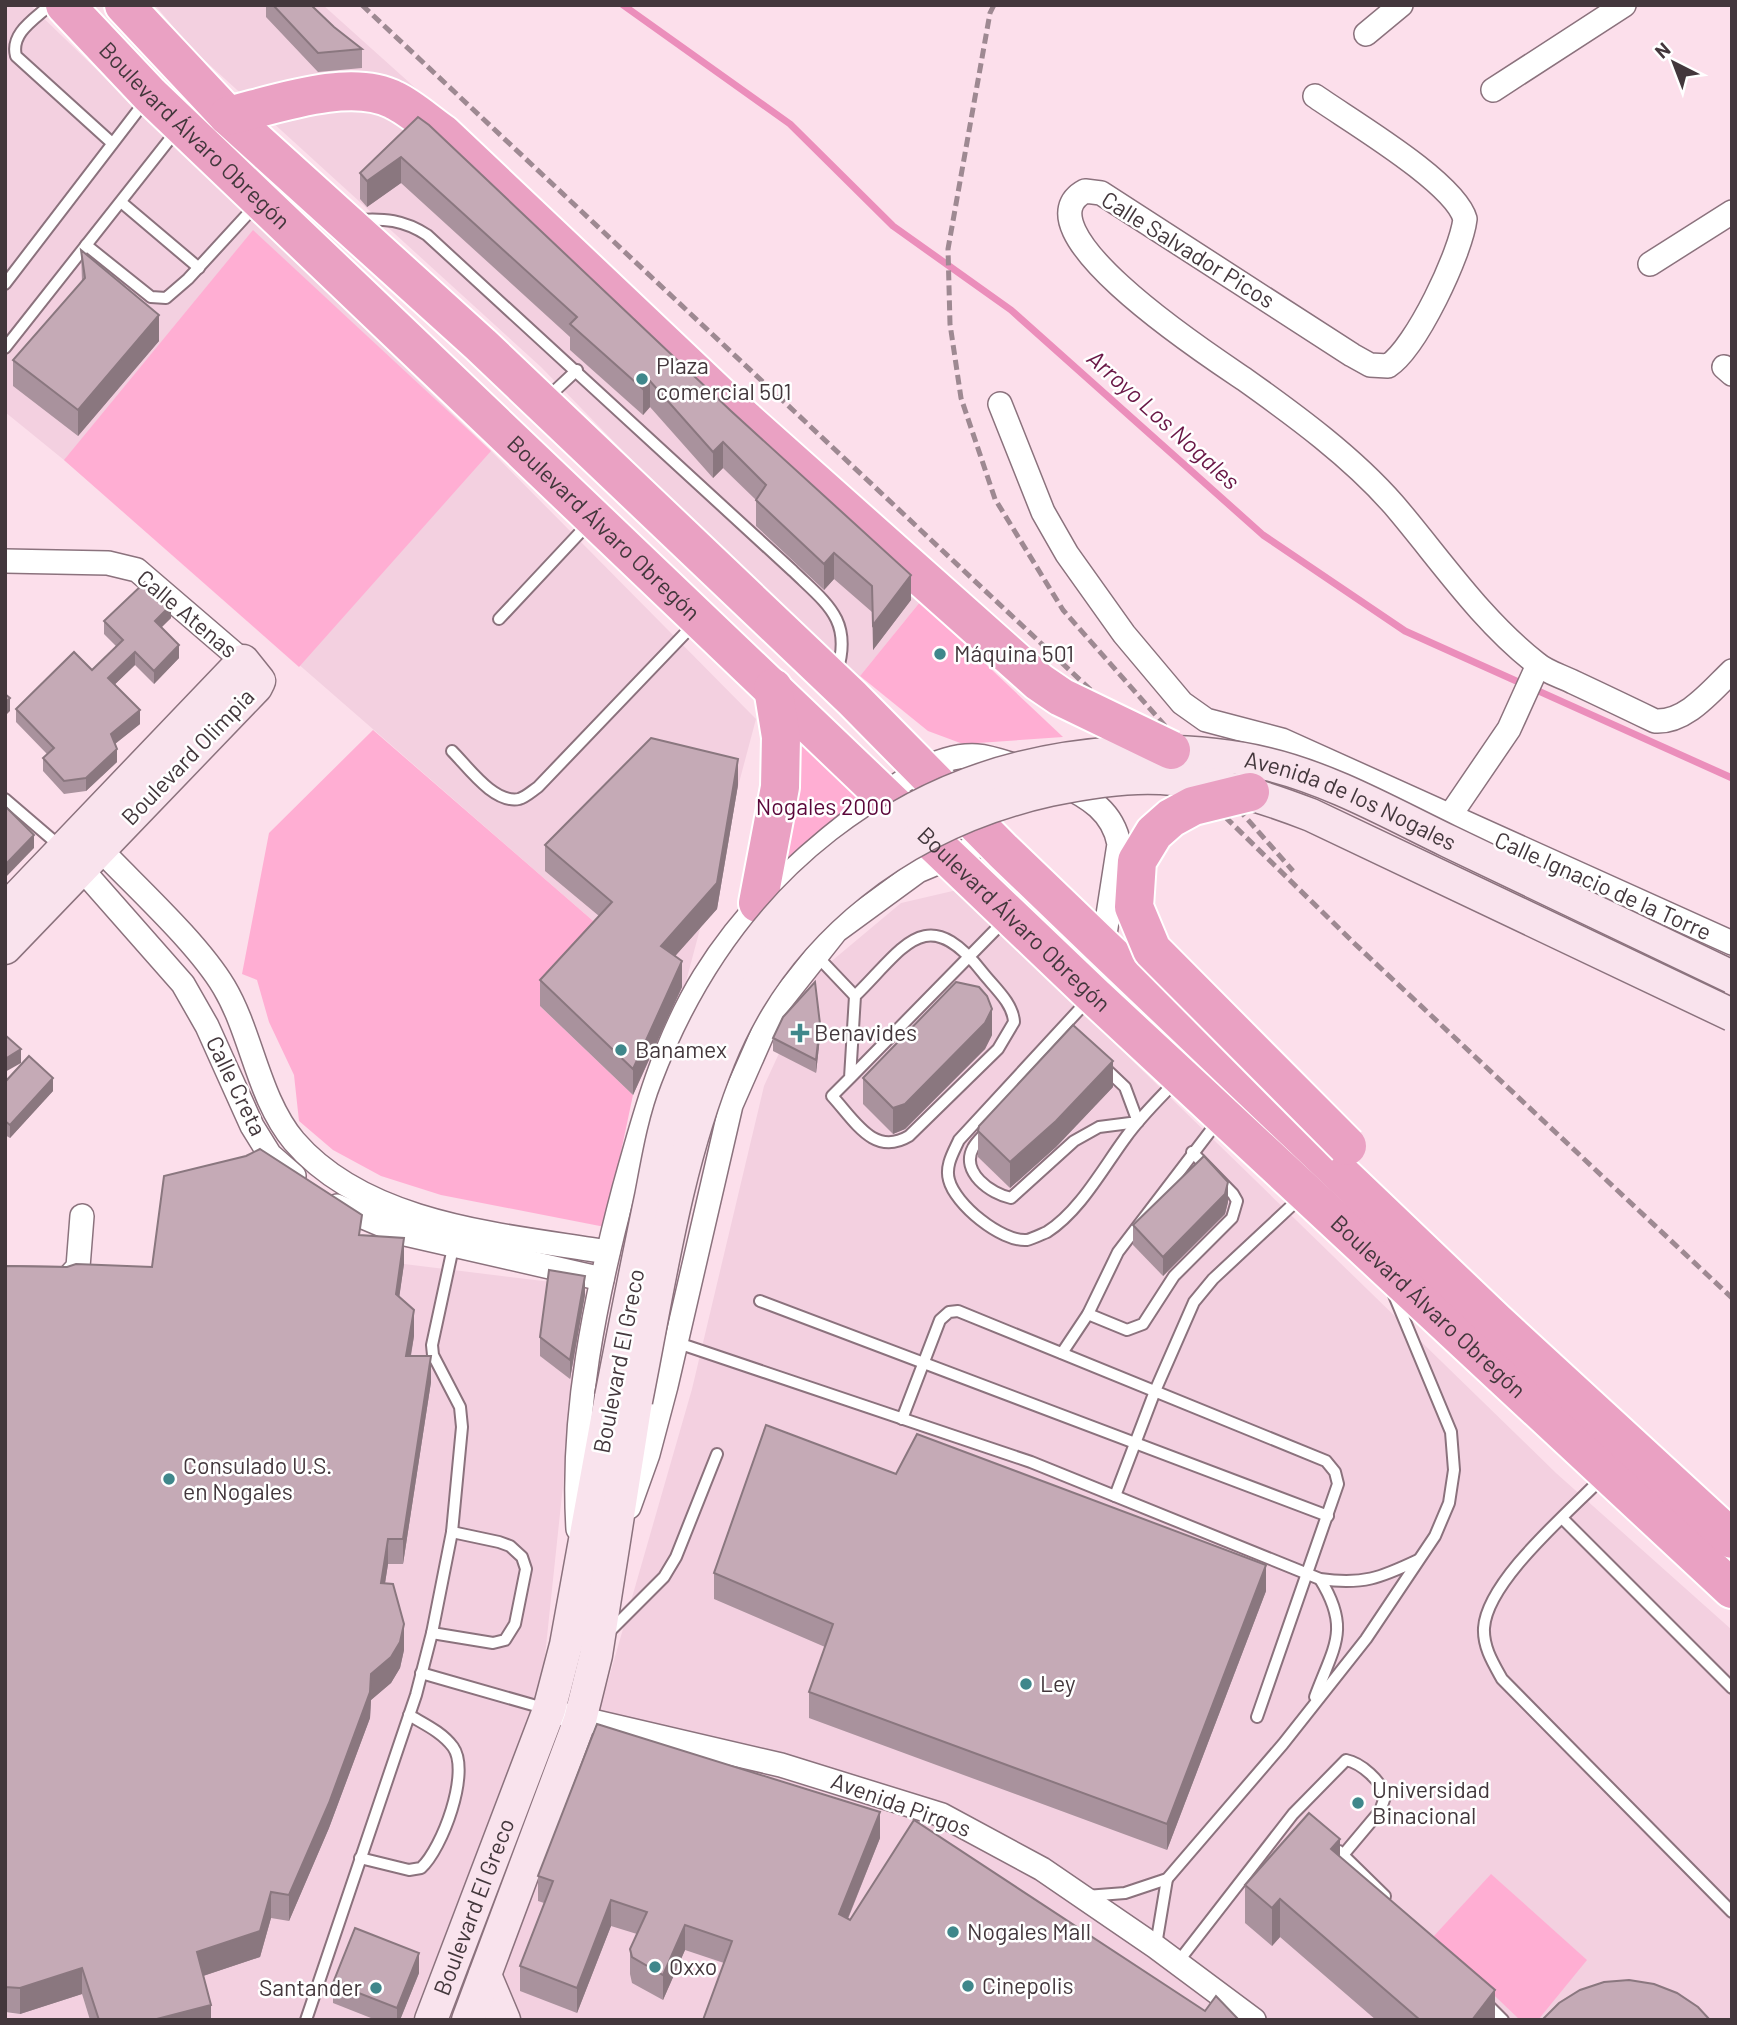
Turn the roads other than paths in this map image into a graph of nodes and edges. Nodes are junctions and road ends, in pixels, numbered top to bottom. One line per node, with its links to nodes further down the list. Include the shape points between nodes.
1 (50, 5): 12 (lane, via 19,35 16,56)
2 (65, 5): 8 (highway, Boulevard Álvaro Obregón)
3 (124, 5): 10 (highway, Boulevard Álvaro Obregón)
4 (1401, 5): 6 (street)
5 (1624, 5): 7 (street)
6 (1366, 34)
7 (1493, 90)
8 (150, 95): 11 (highway, Boulevard Álvaro Obregón); 12 (lane)
9 (1315, 96): 30 (street, Calle Salvador Picos, via 1436,181 1457,202 1465,219 1450,270 1401,356 1388,366 1370,365 1352,355 1101,193 1078,194 1069,207 1069,222 1090,255 1128,293 1344,458 1392,503 1498,630)
10 (228, 116): 16 (highway, Boulevard Álvaro Obregón); 34 (highway, bridge, via 343,92 373,92 394,100 443,134 746,421 1020,668 1061,697)
11 (182, 125): 13 (highway, Boulevard Álvaro Obregón); 14 (lane)
12 (112, 143): 20 (lane)
13 (261, 200): 19 (lane); 25 (highway, Boulevard Álvaro Obregón)
14 (121, 202): 17 (lane); 19 (lane)
15 (1732, 212): 18 (street)
16 (344, 222): 22 (lane, via 385,218 413,226); 23 (highway, Boulevard Álvaro Obregón)
17 (86, 245): 19 (lane, via 156,299 174,293); 21 (lane)
18 (1650, 264)
19 (199, 268)
20 (5, 284)
21 (5, 348)
22 (577, 370): 23 (lane); 32 (lane, via 832,610 843,641)
23 (541, 403): 32 (highway, Boulevard Álvaro Obregón)
24 (1000, 404): 40 (street, Calle Ignacio de la Torre, via 1043,512 1068,554 1124,634 1182,703 1206,720 1282,740)
25 (594, 516): 27 (highway, Boulevard Álvaro Obregón); 28 (lane)
26 (5, 561): 29 (street, Calle Atenas, via 108,563 137,570)
27 (700, 617): 33 (highway, Boulevard Álvaro Obregón); 35 (lane, via 523,798 496,793)
28 (499, 619)
29 (243, 661): 42 (main road, Boulevard Olimpia, via 258,675 258,684)
30 (1538, 665): 31 (street, via 1655,721 1670,722); 40 (street, via 1509,729)
31 (1732, 671)
32 (834, 681): 36 (highway, Boulevard Álvaro Obregón)
33 (773, 688): 38 (highway, Boulevard Álvaro Obregón); 44 (highway, via 781,737 780,788)
34 (1171, 750): 36 (main road, Avenida de los Nogales, bridge, via 1086,755); 54 (main road, Avenida de los Nogales, bridge, via 1249,760 1314,779)
35 (452, 751)
36 (934, 781): 38 (street); 41 (highway, Boulevard Álvaro Obregón); 49 (street, via 950,760 979,756 1032,771 1097,804 1111,819 1119,844); 83 (main road, Boulevard El Greco, bridge, via 910,808 871,833 824,873 768,929 730,981 699,1038 675,1093 648,1210)
37 (1250, 792): 41 (main road, Avenida de los Nogales, bridge, via 1159,777 1095,780 1020,796); 57 (main road, Avenida de los Nogales, bridge, via 1311,815); 78 (highway, bridge, via 1193,806 1154,833 1137,862 1134,907 1152,950 1457,1255)
38 (885, 795): 43 (highway, Boulevard Álvaro Obregón); 44 (street, via 784,876)
39 (5, 799): 42 (lane)
40 (1449, 817): 47 (street, Calle Ignacio de la Torre)
41 (979, 827): 43 (street); 49 (highway, Boulevard Álvaro Obregón); 83 (main road, Boulevard El Greco, bridge, via 883,858 840,891 754,992 720,1056 692,1137)
42 (81, 855): 45 (main road, Boulevard Olimpia); 48 (street, Calle Creta); 50 (main road, Boulevard Olimpia); 53 (street, Calle Creta)
43 (950, 857): 46 (highway, Boulevard Álvaro Obregón); 51 (street, via 918,871 881,896 836,931)
44 (758, 903): 72 (street, via 705,976 676,1031 642,1122)
45 (5, 910)
46 (1010, 915): 52 (lane); 55 (highway, Boulevard Álvaro Obregón)
47 (1732, 943)
48 (190, 946): 53 (street); 66 (street, Calle Creta, via 223,985)
49 (1103, 947): 78 (highway, Boulevard Álvaro Obregón)
50 (5, 948)
51 (816, 955): 56 (lane); 79 (street, via 772,1012 731,1105)
52 (970, 956): 56 (lane, via 947,936 926,934 911,942); 62 (lane); 62 (lane, via 1014,1015 1012,1030 998,1049 895,1145 880,1143 864,1131 832,1096)
53 (168, 965): 68 (street, Calle Creta, via 197,1006)
54 (1732, 977)
55 (1093, 995): 58 (lane); 61 (highway, Boulevard Álvaro Obregón)
56 (855, 996): 62 (lane)
57 (1732, 1015)
58 (1061, 1028): 59 (lane); 63 (lane)
59 (1070, 1037)
60 (1098, 1062): 65 (lane, via 1125,1087)
61 (1182, 1075): 64 (highway, Boulevard Álvaro Obregón); 65 (lane)
62 (850, 1078)
63 (995, 1099): 65 (lane, via 996,1118 973,1147 971,1165 979,1181 997,1195 1011,1198 1074,1141 1099,1127); 65 (lane, via 959,1140 948,1163 948,1180 958,1199 991,1227 1027,1240 1048,1231 1072,1208)
64 (1224, 1114): 67 (lane); 69 (highway, Boulevard Álvaro Obregón)
65 (1138, 1122)
66 (293, 1140): 68 (street); 71 (street, Calle Creta, via 318,1164 379,1203)
67 (1192, 1152): 77 (lane, via 1118,1252); 77 (lane, via 1233,1194 1237,1201 1232,1218 1174,1276 1143,1324 1127,1330)
68 (261, 1160): 71 (street, Calle Creta, via 349,1214 401,1233)
69 (1306, 1191): 73 (highway, Boulevard Álvaro Obregón); 82 (lane, via 1194,1302)
70 (82, 1216): 74 (street, via 78,1267 68,1279)
71 (456, 1236): 72 (street, Calle Creta); 75 (street, Calle Creta); 91 (lane, via 432,1345 460,1407)
72 (608, 1252): 75 (street)
73 (1379, 1260): 87 (highway, Boulevard Álvaro Obregón); 94 (lane, via 1451,1432 1454,1470 1449,1503)
74 (5, 1278)
75 (603, 1279): 95 (street, via 578,1446)
76 (760, 1301): 81 (lane)
77 (1088, 1314): 80 (lane)
78 (1496, 1322): 92 (highway, Boulevard Álvaro Obregón)
79 (675, 1342): 84 (lane); 93 (street, via 648,1454)
80 (1062, 1353): 81 (lane, via 953,1311 940,1320); 82 (lane)
81 (921, 1364): 84 (lane); 85 (lane)
82 (1155, 1391): 85 (lane); 89 (lane, via 1326,1461 1338,1478)
83 (623, 1399): 93 (main road, Boulevard El Greco); 95 (main road, Boulevard El Greco)
84 (902, 1419): 88 (lane)
85 (1135, 1444): 88 (lane); 89 (lane)
86 (717, 1454): 100 (lane, via 664,1577)
87 (1607, 1472): 90 (lane); 98 (highway, Boulevard Álvaro Obregón)
88 (1115, 1496): 96 (lane)
89 (1328, 1516): 96 (lane)
90 (1563, 1519): 102 (lane); 116 (lane, via 1504,1580 1492,1599 1483,1632 1488,1653 1502,1679)
91 (452, 1532): 99 (lane); 99 (lane, via 510,1546 522,1557 526,1569 514,1624 505,1640 493,1643)
92 (1732, 1539)
93 (611, 1559): 100 (main road, Boulevard El Greco)
94 (1421, 1559): 97 (lane, via 1373,1580 1346,1583); 103 (lane)
95 (580, 1571): 104 (main road, Boulevard El Greco)
96 (1308, 1574): 97 (lane); 106 (lane)
97 (1320, 1579): 103 (lane, via 1334,1602 1338,1627)
98 (1732, 1589)
99 (432, 1633): 101 (lane)
100 (597, 1644): 107 (main road, Boulevard El Greco)
101 (421, 1674): 104 (lane); 105 (lane)
102 (1732, 1688)
103 (1310, 1709): 113 (lane)
104 (549, 1710): 107 (street, Avenida Pirgos); 122 (main road, Boulevard El Greco)
105 (409, 1715): 112 (lane); 112 (lane, via 443,1737 460,1761 459,1780 438,1846 421,1868 409,1870)
106 (1257, 1717)
107 (580, 1720): 114 (street, Avenida Pirgos, via 781,1765 942,1815); 119 (main road, Boulevard El Greco)
108 (1293, 1814): 109 (lane); 111 (lane, via 1346,1760 1354,1762 1384,1791 1383,1804); 118 (lane)
109 (1303, 1822)
110 (1333, 1847): 111 (lane)
111 (1343, 1855): 115 (lane)
112 (360, 1858): 121 (lane)
113 (1167, 1879): 114 (lane, via 1125,1893); 117 (lane)
114 (1082, 1897): 117 (street, Avenida Pirgos)
115 (1394, 1906)
116 (1732, 1912)
117 (1156, 1947): 118 (street, Avenida Pirgos)
118 (1178, 1962): 125 (street, Avenida Pirgos)
119 (485, 1975): 123 (main road, Boulevard El Greco); 124 (main road)
120 (1475, 1991): 126 (lane)
121 (306, 2020)
122 (431, 2020)
123 (468, 2020)
124 (504, 2020)
125 (1254, 2020)
126 (1503, 2020)

